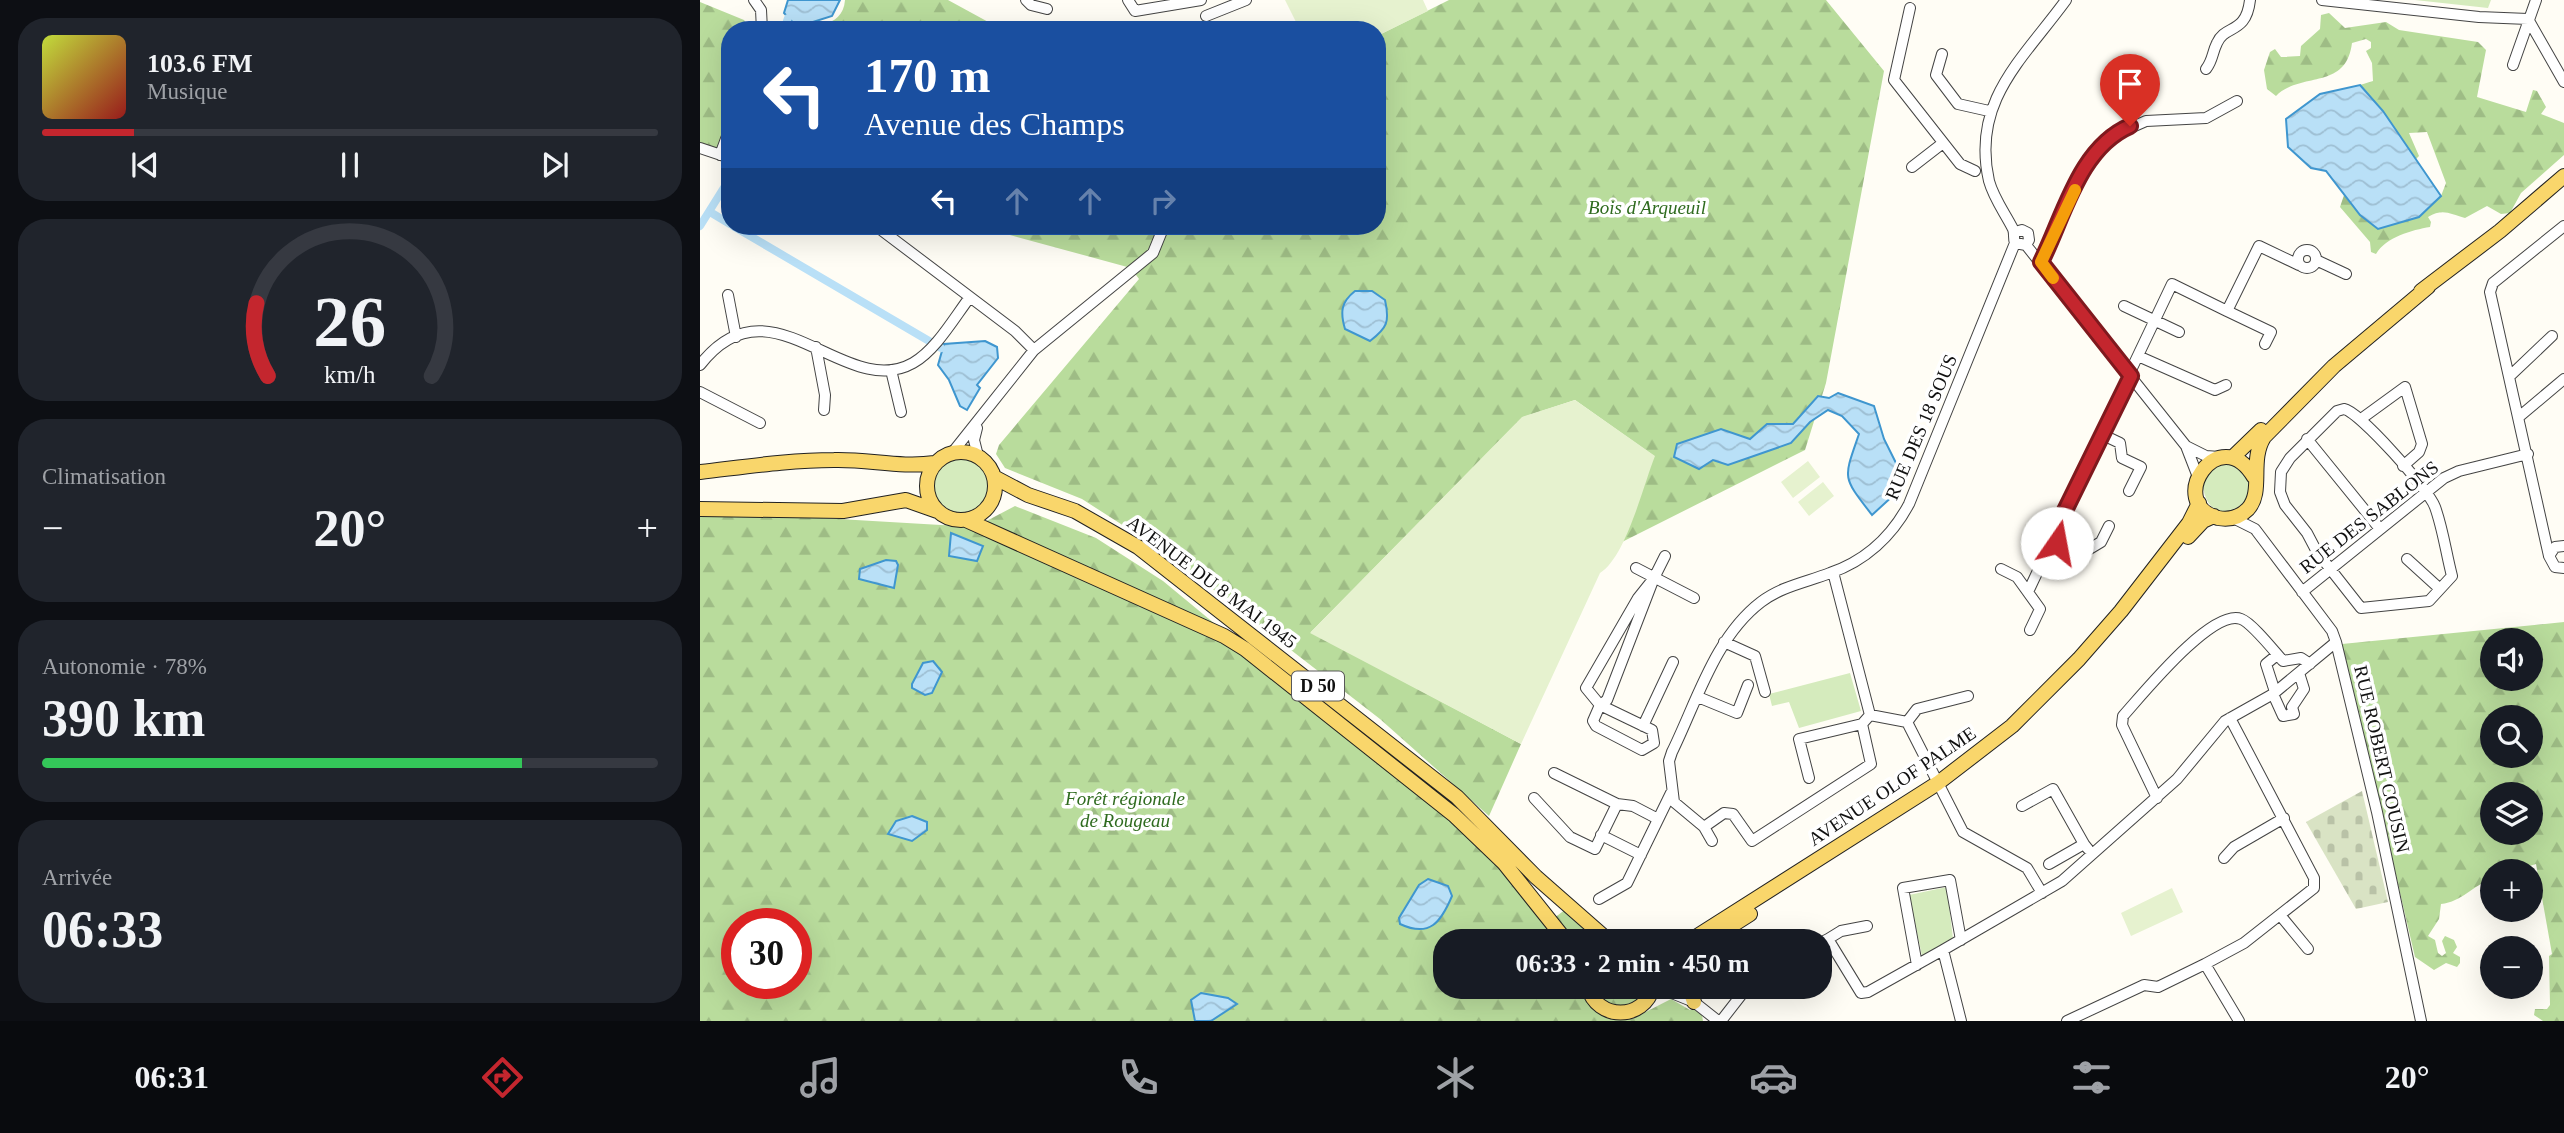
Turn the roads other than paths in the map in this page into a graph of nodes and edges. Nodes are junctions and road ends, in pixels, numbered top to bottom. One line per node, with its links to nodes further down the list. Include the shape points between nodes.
1 (754, 0): 13 (street, via 761,9)
2 (1026, 0): 11 (street)
3 (1128, 0): 4 (street, via 1135,12)
4 (1203, 0): 14 (street)
5 (1246, 0): 15 (street)
6 (2066, 0): 21 (street, via 1998,91)
7 (2250, 0): 18 (street, via 2248,15 2237,29 2222,36)
8 (2322, 0): 12 (street, via 2479,18)
9 (2536, 0): 12 (street)
10 (1910, 8): 22 (street, via 1894,80)
11 (1047, 9)
12 (2528, 19): 17 (street); 19 (street)
13 (762, 21)
14 (1205, 21)
15 (1207, 21)
16 (1942, 54): 21 (street, via 1936,75 1958,104)
17 (2513, 65)
18 (2206, 69)
19 (2564, 82)
20 (2237, 101): 36 (street, via 2206,118 2146,121 2112,136 2088,162)
21 (1989, 111): 25 (street)
22 (1943, 143): 27 (street); 28 (street, via 1960,164)
23 (700, 148): 24 (street)
24 (721, 156)
25 (1986, 162): 28 (street); 30 (street)
26 (2564, 166): 31 (main road)
27 (1912, 167)
28 (1975, 171): 30 (street, via 1980,181)
29 (2564, 176): 31 (main road)
30 (1990, 184): 35 (street)
31 (2542, 193): 38 (main road)
32 (2564, 226): 53 (street, via 2493,284 2490,292)
33 (888, 235): 40 (street)
34 (1160, 235): 49 (street, via 1153,253)
35 (2019, 240): 36 (street); 98 (street, RUE DES 18 SOUS, via 1905,511 1870,552)
36 (2041, 262): 54 (street)
37 (2346, 274): 42 (street, via 2316,260 2308,268 2259,246)
38 (2428, 287): 70 (main road, via 2342,348); 76 (main road, via 2334,366 2273,428 2259,445)
39 (728, 295): 46 (street)
40 (970, 297): 49 (street); 52 (street, via 929,350 913,363)
41 (2124, 306): 43 (street)
42 (2227, 311): 43 (street, via 2172,284); 47 (street, via 2271,332)
43 (2155, 321): 44 (street); 50 (street)
44 (2179, 332)
45 (2552, 336): 53 (street)
46 (736, 337): 48 (street, via 762,331 781,333); 51 (street)
47 (2265, 344)
48 (816, 347): 52 (street, via 865,368); 58 (street)
49 (1034, 350): 60 (street)
50 (2138, 356): 54 (street); 56 (street, via 2215,390)
51 (700, 365)
52 (891, 370): 59 (street)
53 (2511, 374): 61 (street)
54 (2131, 376): 64 (street); 66 (street)
55 (2564, 379): 61 (street)
56 (2225, 385)
57 (700, 392): 63 (street)
58 (824, 410)
59 (901, 412)
60 (983, 414): 67 (street); 69 (street, via 974,438)
61 (2520, 416): 68 (street)
62 (2361, 419): 65 (street, via 2352,411 2337,411); 72 (street); 72 (street, via 2404,387 2421,444 2420,452)
63 (760, 423)
64 (2101, 434): 77 (street, via 2120,443 2122,458 2141,467); 89 (street)
65 (2307, 439): 87 (street); 97 (street, via 2284,466 2280,492)
66 (2186, 446): 70 (street, via 2206,456); 75 (street)
67 (952, 453): 69 (main road); 71 (main road)
68 (2528, 454): 78 (street, RUE DES SABLONS, via 2459,471); 92 (street)
69 (978, 456): 74 (main road)
70 (2227, 458): 75 (main road, via 2205,466); 76 (main road, via 2249,468)
71 (935, 463): 73 (main road, via 897,466 824,460); 82 (main road, via 927,482)
72 (2403, 466): 78 (street)
73 (700, 472)
74 (994, 477): 85 (main road, via 995,488 986,509); 146 (main road, AVENUE DU 8 MAI 1945 / D 50, via 1075,511 1138,547 1457,797)
75 (2198, 477): 80 (main road)
76 (2254, 477): 79 (main road)
77 (2129, 491)
78 (2425, 492): 87 (street, RUE DES SABLONS); 100 (street, via 2434,505 2452,576)
79 (2255, 498): 84 (main road); 88 (street)
80 (2199, 503): 83 (main road); 125 (main road, AVENUE OLOF PALME, via 2167,552 2079,659 2012,726)
81 (700, 509): 82 (main road, via 843,511 906,500)
82 (936, 510): 85 (main road)
83 (2214, 516): 84 (main road); 125 (main road, AVENUE OLOF PALME, via 2195,527 2134,606 2056,694 1996,749)
84 (2233, 518): 88 (street, RUE ROBERT COUSIN)
85 (966, 520): 145 (main road, D 50, via 1245,649 1454,815 1504,863)
86 (2109, 526): 89 (street, via 2101,542 2081,554)
87 (2379, 529): 97 (street, RUE DES SABLONS)
88 (2255, 530): 102 (street, RUE ROBERT COUSIN)
89 (2052, 540): 101 (street)
90 (2564, 546): 92 (street, via 2555,547)
91 (1665, 556): 99 (street)
92 (2549, 556): 95 (street, via 2555,567)
93 (2407, 559): 100 (street)
94 (1636, 568): 99 (street)
95 (2564, 568)
96 (2001, 569): 101 (street, via 2017,577)
97 (2330, 571): 100 (street, via 2361,608 2429,601); 102 (street, RUE DES SABLONS)
98 (1833, 572): 105 (street, RUE DES 18 SOUS, via 1784,588 1762,602); 118 (street)
99 (1654, 578): 103 (street); 116 (street, via 1607,700); 116 (street, via 1587,688)
100 (2440, 589)
101 (2028, 592): 104 (street, via 2040,609)
102 (2302, 592): 106 (street, RUE ROBERT COUSIN)
103 (1694, 598)
104 (2030, 630)
105 (1724, 642): 112 (street, via 1755,656); 115 (street, RUE DES 18 SOUS)
106 (2336, 642): 109 (street); 170 (street, RUE ROBERT COUSIN)
107 (2277, 655): 109 (street, via 2283,661 2301,659); 113 (street, via 2266,664); 128 (street, via 2243,619 2230,618 2186,645 2123,716 2122,725)
108 (1673, 662): 120 (street)
109 (2310, 664): 110 (street)
110 (2299, 673): 113 (street); 113 (street, via 2304,689 2292,707 2294,714 2283,716)
111 (1748, 685): 115 (street, via 1737,713)
112 (1765, 692)
113 (2274, 693): 117 (street)
114 (1968, 696): 119 (street, via 1917,709)
115 (1698, 697): 122 (street, RUE DES 18 SOUS)
116 (1600, 705): 120 (street); 121 (street, via 1593,721 1596,726 1642,750)
117 (2230, 718): 128 (street); 132 (street)
118 (1866, 720): 119 (street); 124 (street, via 1799,739); 133 (street, via 1871,764 1752,841 1733,814 1724,813)
119 (1907, 723): 125 (street)
120 (1643, 726): 121 (street, via 1652,730)
121 (1654, 743): 122 (street)
122 (1672, 752): 126 (street, RUE DES 18 SOUS)
123 (1554, 773): 129 (street)
124 (1809, 778)
125 (1940, 787): 141 (street, via 1963,832 2027,868); 147 (main road, AVENUE OLOF PALME); 148 (main road, AVENUE OLOF PALME)
126 (1671, 793): 131 (street); 133 (street)
127 (1534, 798): 134 (street, via 1570,836 1595,849)
128 (2157, 798): 137 (street)
129 (1617, 804): 131 (street); 134 (street)
130 (2022, 806): 136 (street, via 2053,789)
131 (1658, 818): 138 (street)
132 (2284, 818): 139 (street, via 2234,847); 143 (street, via 2316,881 2312,891)
133 (1704, 827): 135 (street)
134 (1601, 835): 138 (street)
135 (1712, 841)
136 (2084, 844): 137 (street); 140 (street)
137 (2092, 854): 141 (street)
138 (1641, 855): 142 (street, via 1627,883)
139 (2224, 858)
140 (2049, 864)
141 (2042, 893): 150 (street)
142 (1599, 899)
143 (2280, 915): 151 (street); 154 (street, via 2244,943)
144 (1867, 926): 149 (street)
145 (1557, 929)
146 (1595, 929)
147 (1709, 929)
148 (1726, 929)
149 (1832, 936)
150 (1961, 940): 152 (street); 155 (street, via 1950,880 1903,888)
151 (2308, 949)
152 (1943, 950): 155 (street); 166 (street)
153 (1832, 952): 155 (street, via 1861,993)
154 (2205, 964): 162 (street, via 2158,987 2144,985); 169 (street)
155 (1917, 965)
156 (1593, 999): 163 (main road)
157 (1645, 999): 164 (main road)
158 (1685, 999): 161 (street)
159 (1692, 999): 161 (main road)
160 (1740, 999): 165 (street)
161 (1693, 1002): 165 (street)
162 (2092, 1010): 167 (street); 168 (street)
163 (1605, 1016): 164 (main road)
164 (1626, 1018)
165 (1719, 1021)
166 (1961, 1021)
167 (2067, 1021)
168 (2098, 1021)
169 (2239, 1021)
170 (2421, 1021)

